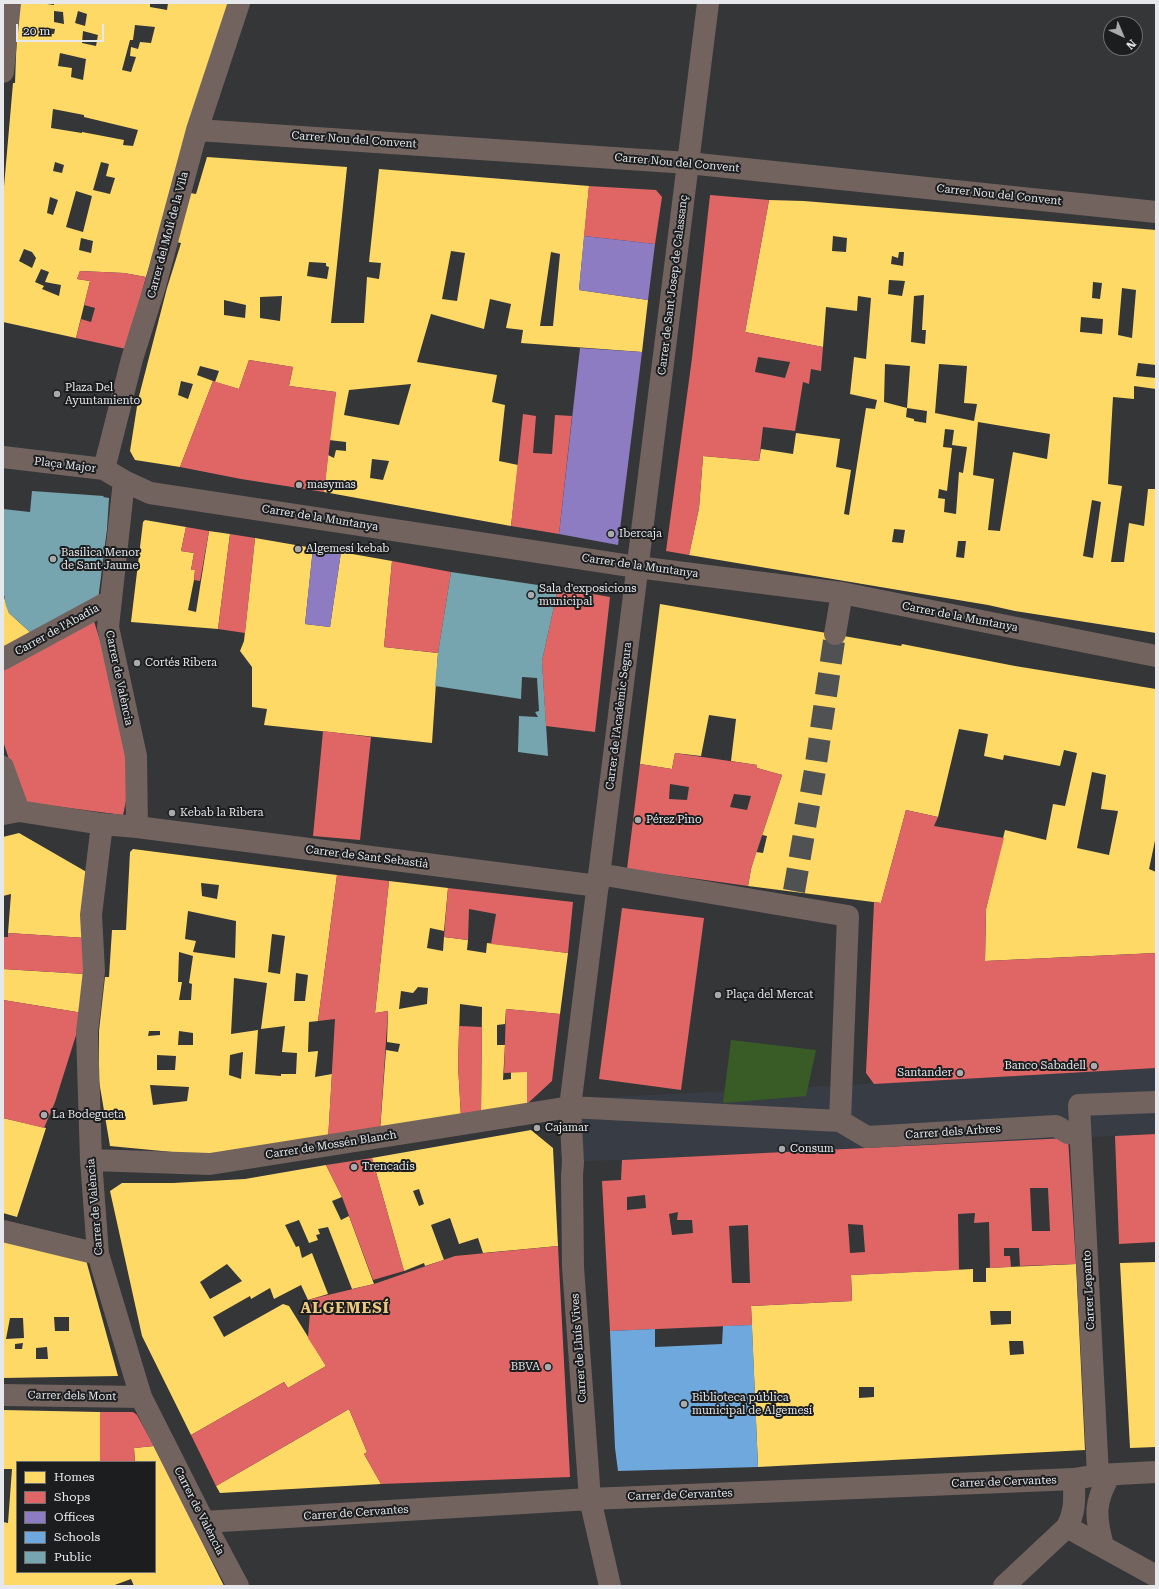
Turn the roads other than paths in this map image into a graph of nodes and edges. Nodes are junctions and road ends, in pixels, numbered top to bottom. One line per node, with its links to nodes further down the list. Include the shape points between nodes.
1 (10, 3): 4 (street)
2 (239, 3): 5 (street, Carrer del Molí de la Vila)
3 (708, 3): 6 (street, Carrer de Sant Josep de Calassanç)
4 (3, 72)
5 (197, 130): 6 (street, Carrer Nou del Convent); 9 (street, Carrer del Molí de la Vila, via 155,286 132,359)
6 (688, 163): 7 (street, Carrer Nou del Convent); 11 (street, Carrer de Sant Josep de Calassanç)
7 (1156, 212)
8 (3, 457): 9 (street, Plaça Major)
9 (104, 469): 10 (street, Plaça Major)
10 (124, 481): 11 (street, Carrer de la Muntanya, via 150,493); 13 (street, Carrer de València)
11 (637, 567): 12 (street, Carrer de la Muntanya); 21 (street, Carrer de l'Acadèmic Segura)
12 (842, 593): 14 (street); 15 (street, Carrer de la Muntanya)
13 (110, 601): 16 (street, Carrer de l'Abadia); 20 (street, Carrer de València, via 108,627 136,756)
14 (835, 634)
15 (1156, 656)
16 (3, 659)
17 (3, 767): 18 (street)
18 (11, 812): 19 (street, Carrer de Sant Sebastià)
19 (102, 824): 20 (street, Carrer de Sant Sebastià); 26 (street, Carrer de València, via 91,915 94,971 87,1032)
20 (137, 827): 21 (street, Carrer de Sant Sebastià)
21 (599, 875): 23 (street); 24 (street, via 793,899 848,916)
22 (1156, 1102): 32 (street, Carrer Lepanto, via 1079,1105)
23 (570, 1107): 24 (street); 26 (street, Carrer de Mossén Blanch, via 210,1164); 34 (street, Carrer de Lluís Vives, via 573,1267)
24 (840, 1121): 25 (street, Carrer dels Arbres, via 867,1137 1056,1126)
25 (1068, 1133)
26 (91, 1160): 28 (street, Carrer de València)
27 (3, 1231): 28 (street)
28 (98, 1254): 30 (street, Carrer de València)
29 (3, 1395): 30 (street, Carrer dels Mont)
30 (141, 1397): 35 (street, Carrer de València)
31 (1156, 1472): 32 (street, Carrer de Cervantes)
32 (1104, 1475): 33 (street, Carrer de Cervantes); 37 (street, via 1104,1486 1096,1511)
33 (1074, 1479): 34 (street, Carrer de Cervantes); 36 (street, via 1075,1508)
34 (590, 1499): 35 (street, Carrer de Cervantes); 40 (street, Carrer de Lluís Vives)
35 (204, 1522): 39 (street, Carrer de València)
36 (1067, 1527): 37 (street); 41 (street)
37 (1103, 1546): 38 (street)
38 (1156, 1576)
39 (238, 1586)
40 (610, 1586)
41 (1006, 1586)

